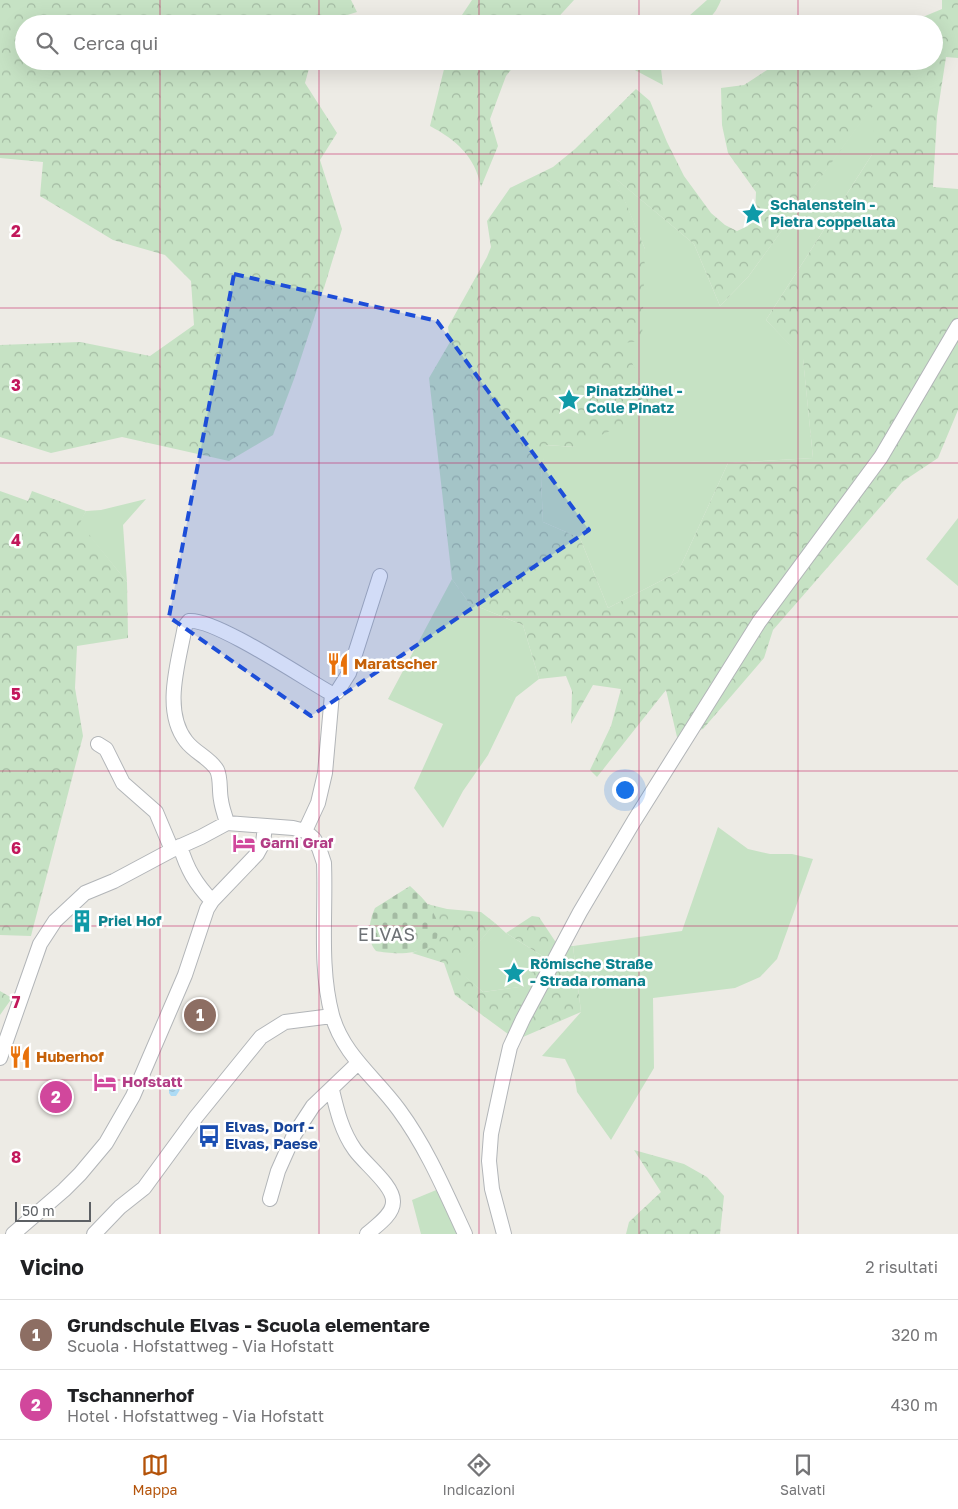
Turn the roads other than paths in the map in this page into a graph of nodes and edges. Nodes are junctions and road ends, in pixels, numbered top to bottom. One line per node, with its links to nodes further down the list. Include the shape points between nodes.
1 (958, 326): 19 (street, via 881,457 760,622 634,821 522,1019 502,1078 489,1161 492,1189)
2 (380, 576): 3 (street, via 350,674)
3 (332, 694): 5 (street, via 224,631 189,621 185,626 174,693 175,713 179,730 187,742 218,772 220,799); 7 (street, via 325,773 318,803)
4 (98, 744): 8 (street, via 106,749 123,784 156,812)
5 (227, 823): 6 (street); 8 (street)
6 (265, 826): 7 (street); 9 (street, via 263,843 257,854)
7 (304, 831): 10 (street, via 314,839 324,863 325,955)
8 (176, 848): 9 (street, via 192,878); 11 (street, via 85,893 55,921 40,944)
9 (212, 901): 15 (street, via 185,975 133,1096 106,1143 70,1185)
10 (332, 1016): 12 (street); 16 (street, via 285,1022 261,1037 178,1140 144,1188)
11 (0, 1058)
12 (358, 1063): 13 (street); 18 (street, via 398,1108 419,1139)
13 (332, 1090): 14 (street, via 313,1106 294,1135); 17 (street, via 341,1125 355,1150 393,1194 393,1205 387,1216)
14 (270, 1199)
15 (13, 1234)
16 (94, 1234)
17 (367, 1234)
18 (465, 1234)
19 (504, 1234)

